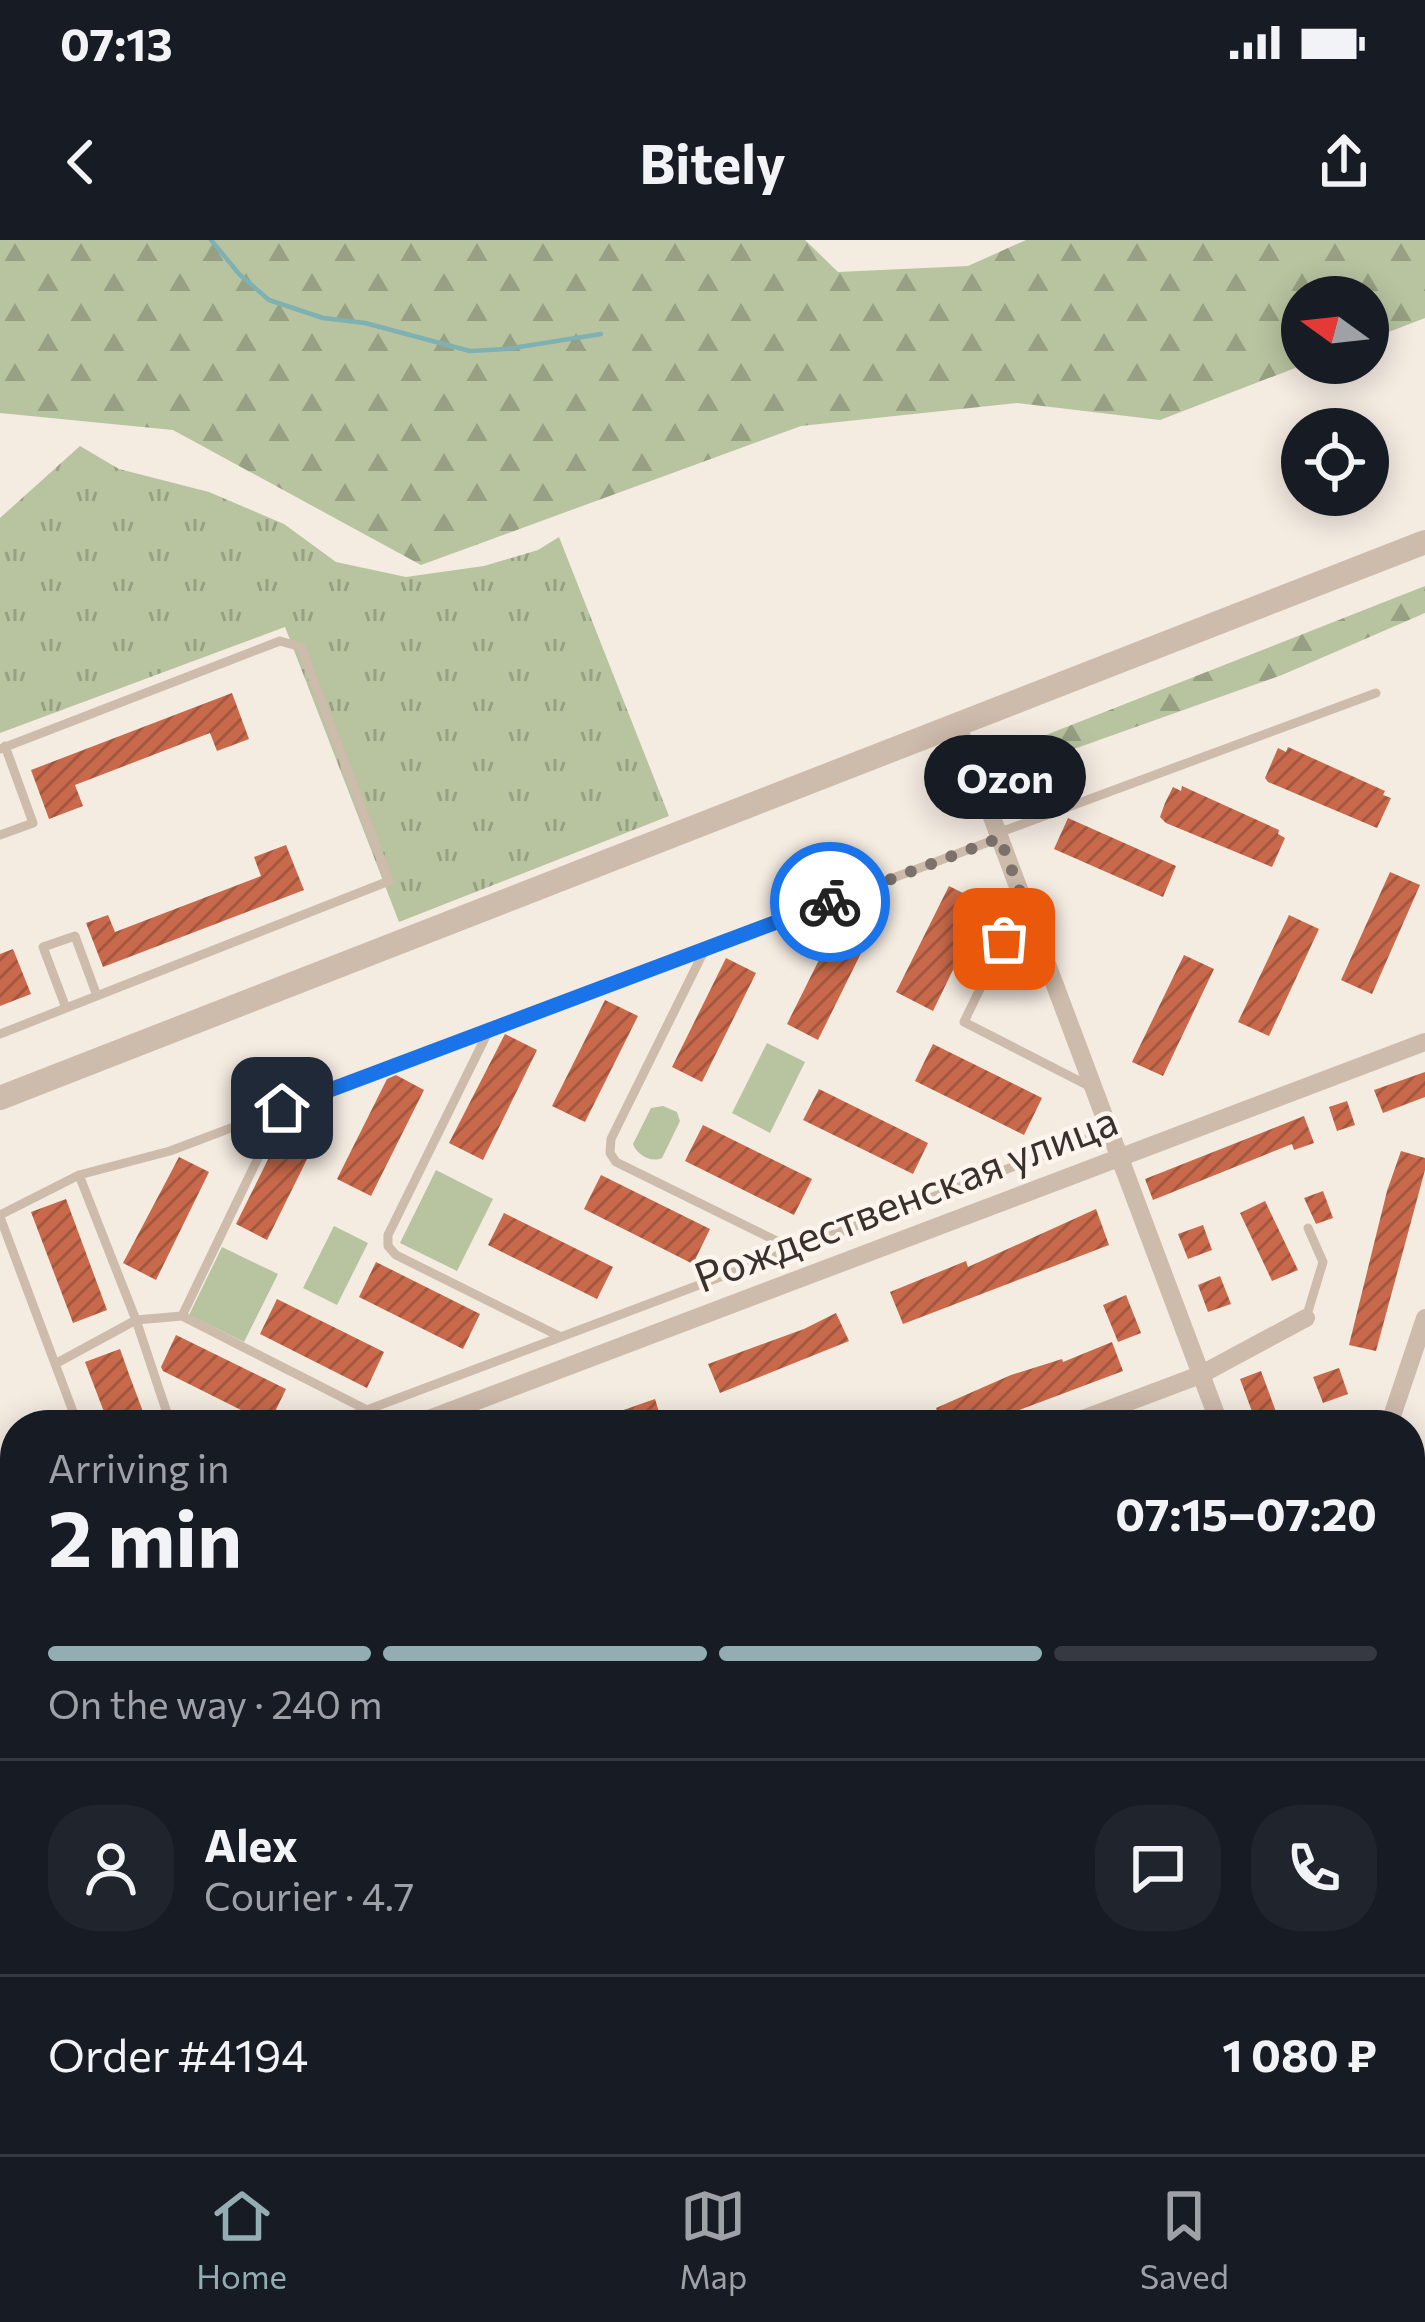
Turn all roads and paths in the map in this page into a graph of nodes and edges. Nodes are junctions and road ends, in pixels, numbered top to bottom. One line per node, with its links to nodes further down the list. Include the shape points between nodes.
1 (1425, 542): 3 (street)
2 (1376, 693): 6 (lane)
3 (957, 724): 6 (street); 15 (street)
4 (3, 747): 5 (lane, via 34,823); 9 (lane, via 280,641 301,647 389,881)
5 (0, 835)
6 (999, 836): 7 (street); 8 (lane)
7 (1023, 900): 14 (street); 14 (lane, via 964,1022)
8 (705, 949): 11 (lane); 22 (lane, via 610,1153)
9 (97, 996): 10 (lane); 10 (lane, via 74,936 43,947)
10 (67, 1008): 12 (lane)
11 (489, 1030): 16 (lane); 27 (lane, via 388,1246)
12 (0, 1034)
13 (1425, 1042): 18 (street, Рождественская улица)
14 (1094, 1088): 17 (street)
15 (0, 1098)
16 (282, 1108): 19 (lane); 23 (lane)
17 (1109, 1130): 18 (street); 22 (lane)
18 (1119, 1156): 29 (street); 33 (street, Рождественская улица)
19 (79, 1175): 20 (lane); 26 (lane)
20 (0, 1216): 28 (lane)
21 (1308, 1228): 24 (lane, via 1323,1262)
22 (793, 1250): 27 (lane)
23 (182, 1316): 26 (lane); 32 (lane)
24 (1306, 1318): 29 (street)
25 (1425, 1318): 36 (street)
26 (136, 1320): 28 (lane); 31 (lane)
27 (561, 1337): 32 (lane)
28 (55, 1364): 30 (lane)
29 (1200, 1375): 34 (street); 35 (street)
30 (72, 1410)
31 (166, 1410)
32 (367, 1410)
33 (451, 1410)
34 (1107, 1410)
35 (1214, 1410)
36 (1393, 1410)

